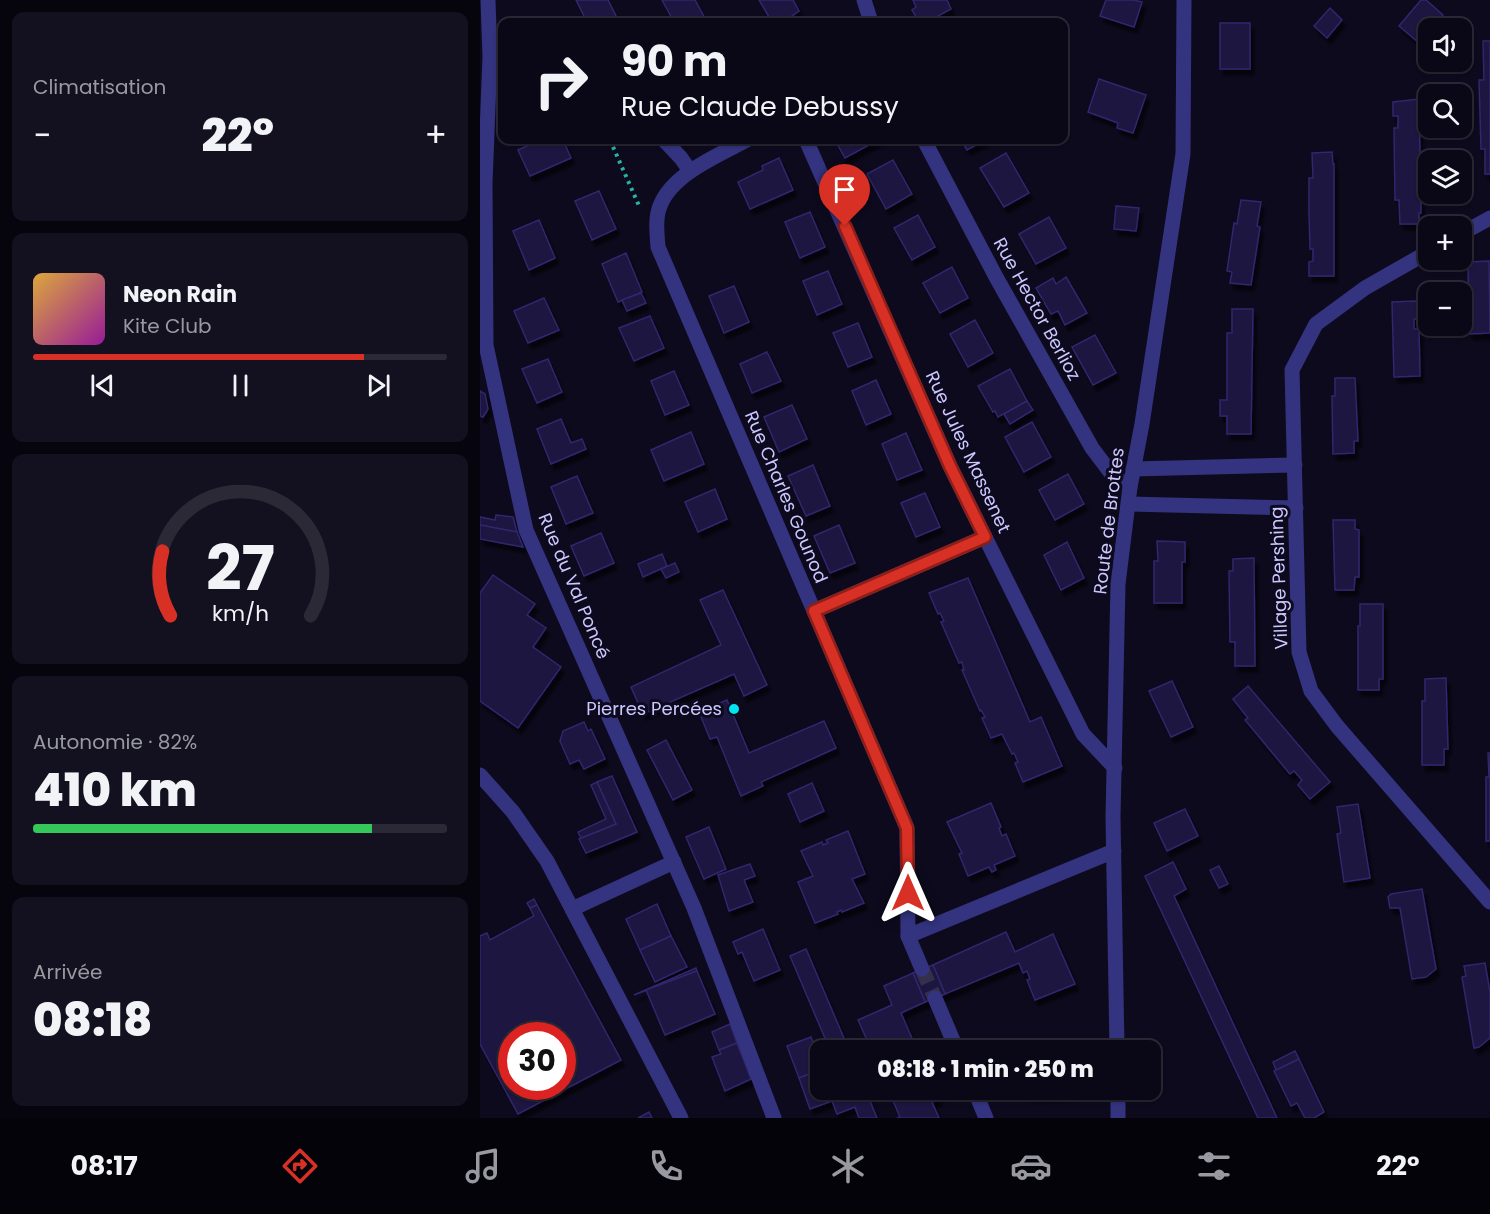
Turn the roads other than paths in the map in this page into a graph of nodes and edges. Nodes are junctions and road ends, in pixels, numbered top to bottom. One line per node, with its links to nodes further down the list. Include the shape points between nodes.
1 (488, 0): 5 (street, Rue du Val Poncé)
2 (864, 0): 4 (street)
3 (1184, 0): 15 (street, Route de Brottes, via 1183,154)
4 (870, 18)
5 (496, 58): 24 (street, Rue du Val Poncé, via 485,183 486,345 526,530)
6 (668, 144): 10 (street)
7 (740, 144): 10 (street)
8 (808, 144): 19 (street, Rue Jules Massenet)
9 (926, 144): 16 (street, Rue Hector Berlioz, via 1092,448 1114,477)
10 (690, 171): 20 (street, Rue Charles Gounod, via 671,188 660,206 658,247)
11 (1490, 218): 12 (street)
12 (1472, 228)
13 (1418, 258): 14 (street, Village Pershing, via 1365,288 1316,324 1292,370)
14 (1294, 465): 15 (street); 18 (street, Village Pershing)
15 (1133, 469): 16 (street, Route de Brottes)
16 (1130, 487): 17 (street, Route de Brottes)
17 (1129, 504): 18 (street); 21 (street, Route de Brottes, via 1118,584)
18 (1296, 508): 25 (street, Village Pershing, via 1299,652 1311,691)
19 (985, 537): 20 (street); 21 (street, Rue Jules Massenet, via 1083,735)
20 (814, 611): 27 (street, Rue Charles Gounod, via 907,828)
21 (1115, 768): 23 (street, Route de Brottes)
22 (480, 775): 26 (street, via 513,812 547,861)
23 (1114, 851): 27 (street); 31 (street, Route de Brottes)
24 (674, 862): 26 (street); 35 (street, Rue du Val Poncé)
25 (1490, 902)
26 (572, 909): 34 (street)
27 (908, 936): 28 (street, Rue Charles Gounod)
28 (922, 969)
29 (935, 998): 30 (street)
30 (953, 1040)
31 (1117, 1040)
32 (979, 1100): 36 (street)
33 (1118, 1100): 37 (street)
34 (681, 1118)
35 (774, 1118)
36 (986, 1118)
37 (1118, 1118)

